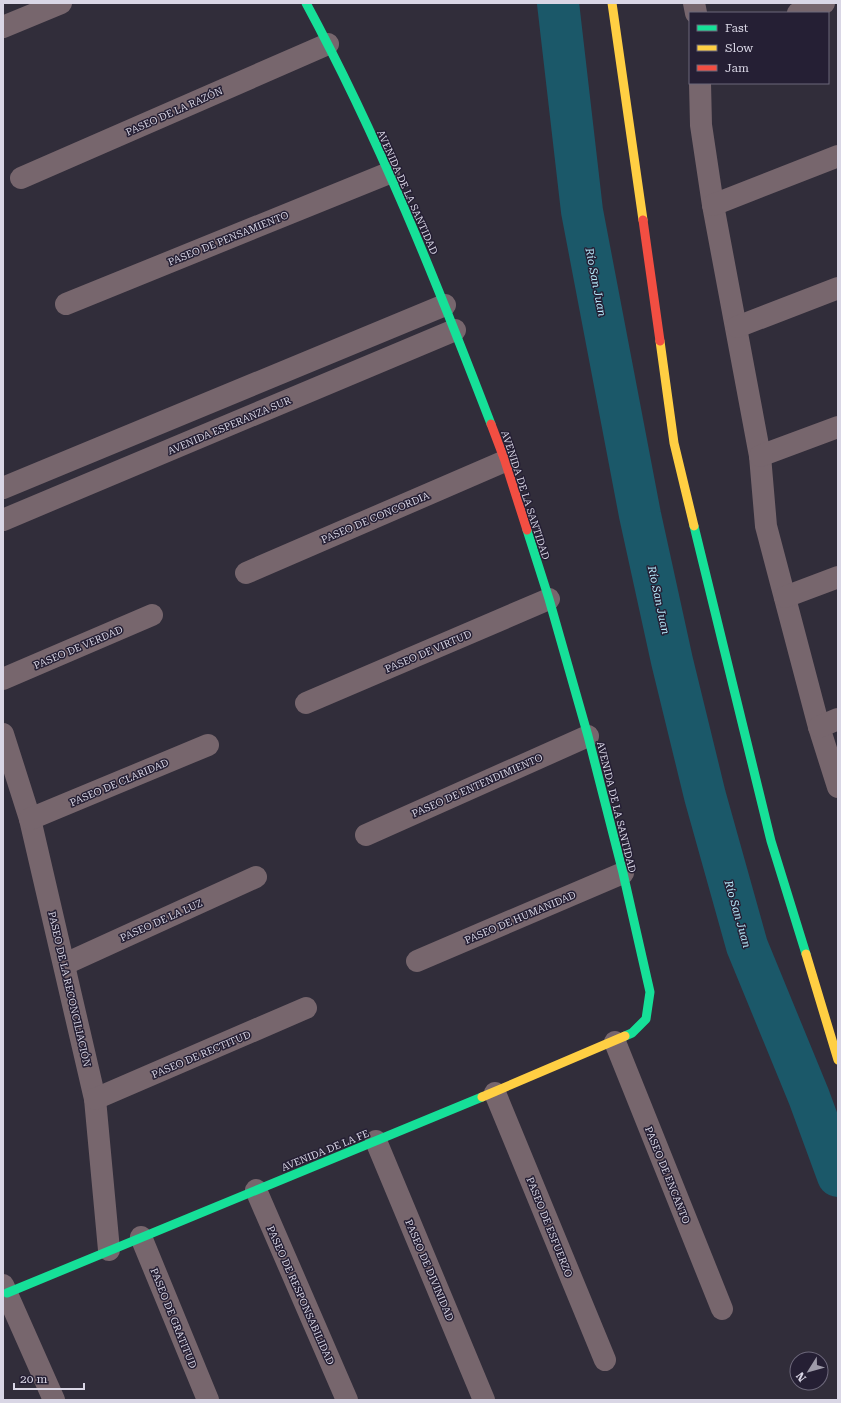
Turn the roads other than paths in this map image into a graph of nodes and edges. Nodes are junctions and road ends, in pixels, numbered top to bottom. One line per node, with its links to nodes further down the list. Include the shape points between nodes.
1 (61, 3): 6 (street)
2 (306, 3): 7 (street, AVENIDA DE LA SANTIDAD)
3 (612, 3): 44 (street, via 674,443 771,841)
4 (824, 3): 5 (street)
5 (801, 12)
6 (3, 27)
7 (328, 44): 10 (street, AVENIDA DE LA SANTIDAD); 11 (street, PASEO DE LA RAZÓN)
8 (700, 84): 12 (street, via 701,125)
9 (838, 156): 12 (street)
10 (389, 173): 14 (street, PASEO DE PENSAMIENTO); 15 (street, AVENIDA DE LA SANTIDAD)
11 (21, 178)
12 (713, 205): 16 (street)
13 (838, 288): 16 (street)
14 (66, 304)
15 (446, 305): 17 (street, AVENIDA DE LA SANTIDAD); 21 (street)
16 (737, 327): 19 (street)
17 (455, 330): 20 (street, AVENIDA DE LA SANTIDAD); 22 (street, AVENIDA ESPERANZA SUR)
18 (838, 427): 19 (street)
19 (760, 456): 25 (street, via 766,526)
20 (505, 461): 23 (street, PASEO DE CONCORDIA); 26 (street, AVENIDA DE LA SANTIDAD)
21 (3, 488)
22 (3, 520)
23 (246, 573)
24 (838, 577): 25 (street)
25 (785, 597): 30 (street)
26 (549, 599): 29 (street, PASEO DE VIRTUD); 32 (street, AVENIDA DE LA SANTIDAD)
27 (152, 615): 28 (street, PASEO DE VERDAD)
28 (3, 679)
29 (306, 703)
30 (828, 723): 34 (street)
31 (3, 734): 35 (street, PASEO DE LA RECONCILIACIÓN)
32 (588, 736): 36 (street, PASEO DE ENTENDIMIENTO); 37 (street, AVENIDA DE LA SANTIDAD)
33 (208, 745): 35 (street, PASEO DE CLARIDAD)
34 (838, 787)
35 (30, 819): 40 (street, PASEO DE LA RECONCILIACIÓN)
36 (366, 835)
37 (623, 873): 39 (street, PASEO DE HUMANIDAD); 42 (street, AVENIDA DE LA SANTIDAD, via 650,992)
38 (256, 877): 40 (street, PASEO DE LA LUZ)
39 (417, 961)
40 (65, 964): 46 (street, PASEO DE LA RECONCILIACIÓN)
41 (306, 1008): 46 (street, PASEO DE RECTITUD)
42 (646, 1019): 43 (street, AVENIDA DE LA FE, via 632,1033)
43 (615, 1042): 45 (street, AVENIDA DE LA FE); 52 (street, PASEO DE ENCANTO)
44 (838, 1060)
45 (495, 1093): 47 (street, AVENIDA DE LA FE); 53 (street, PASEO DE ESFUERZO)
46 (95, 1100): 50 (street, PASEO DE LA RECONCILIACIÓN)
47 (376, 1141): 48 (street, AVENIDA DE LA FE); 57 (street, PASEO DE DIVINIDAD)
48 (256, 1190): 49 (street, AVENIDA DE LA FE); 56 (street, PASEO DE RESPONSABILIDAD)
49 (141, 1237): 50 (street, AVENIDA DE LA FE); 55 (street, PASEO DE GRATITUD)
50 (109, 1250): 51 (street, AVENIDA DE LA FE)
51 (5, 1289): 54 (street)
52 (722, 1309)
53 (605, 1360)
54 (54, 1400)
55 (208, 1400)
56 (347, 1400)
57 (484, 1400)

